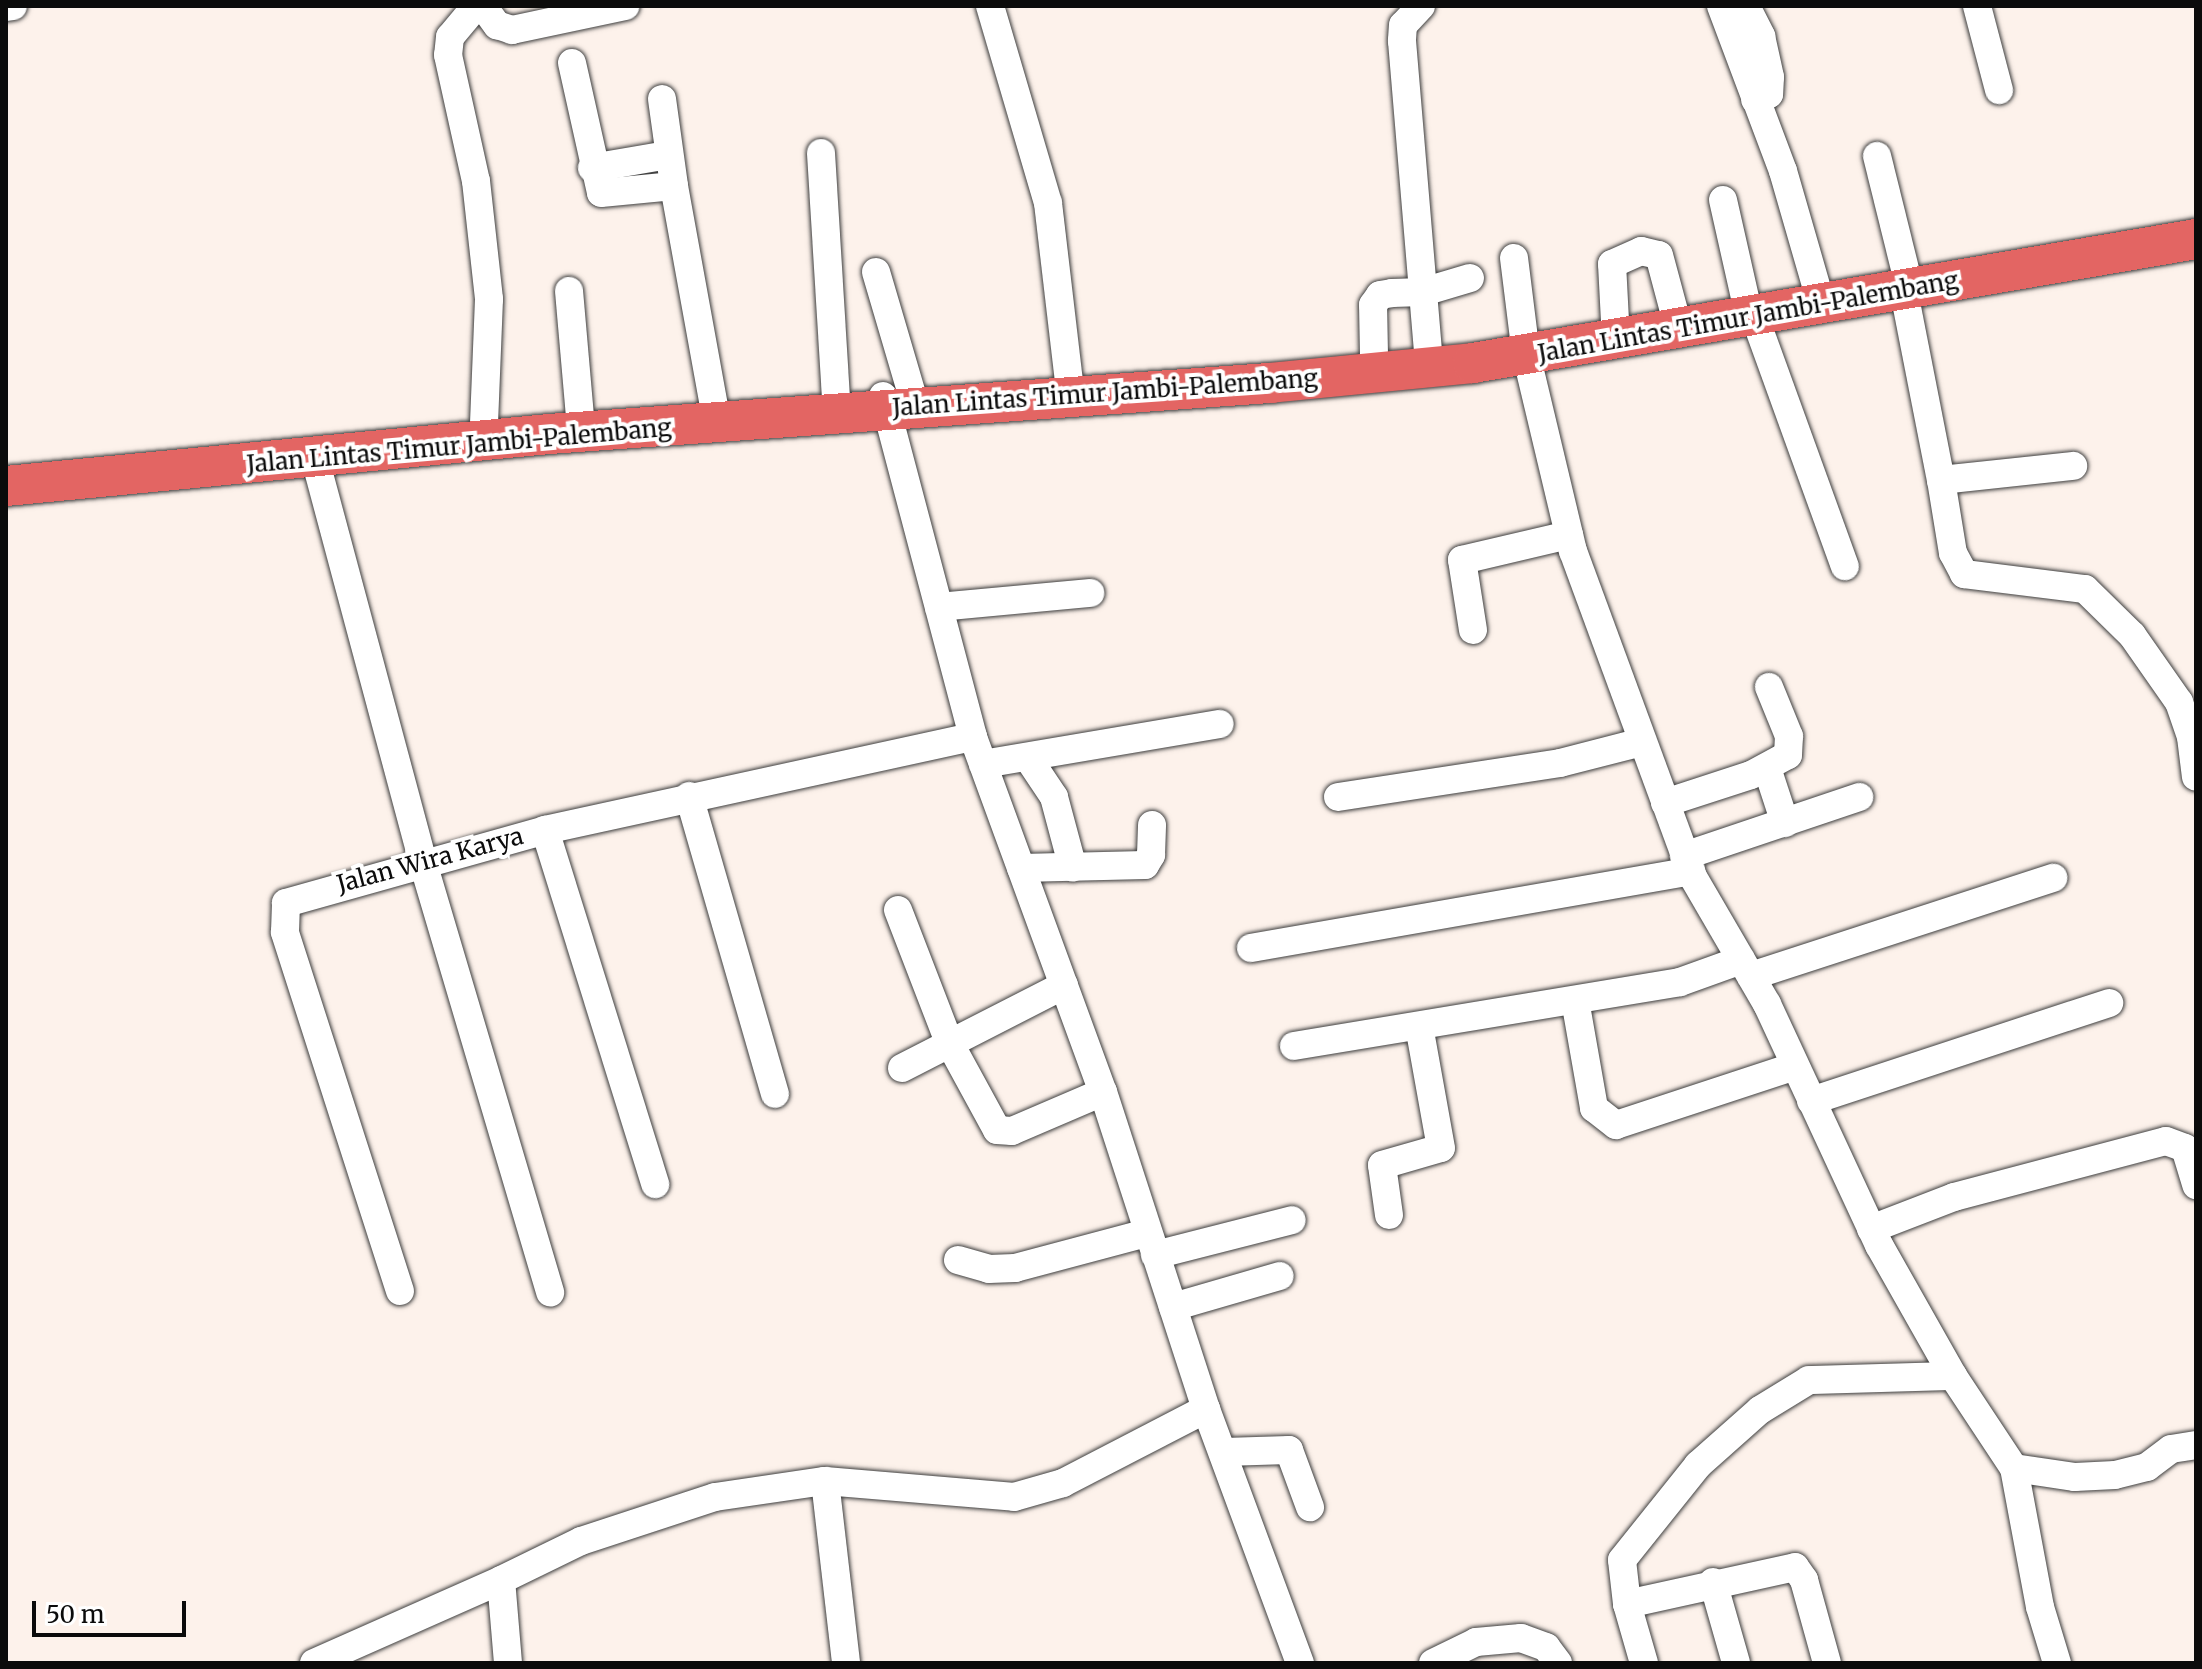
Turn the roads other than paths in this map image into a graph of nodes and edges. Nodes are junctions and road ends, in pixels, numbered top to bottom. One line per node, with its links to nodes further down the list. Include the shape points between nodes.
1 (13, 6): 10 (street)
2 (476, 6): 42 (street, via 450,37 448,55 476,181 487,284)
3 (483, 6): 11 (street, via 497,25 512,30)
4 (625, 6): 11 (street)
5 (990, 6): 37 (street, via 1040,163)
6 (1421, 6): 30 (street, via 1403,25 1402,41)
7 (1721, 6): 15 (street)
8 (1746, 6): 15 (street, via 1761,36 1770,77 1769,94)
9 (1977, 6): 13 (street)
10 (6, 7)
11 (587, 10)
12 (572, 63): 19 (street)
13 (1999, 90)
14 (662, 99): 17 (street)
15 (1755, 100): 28 (street, via 1798,217)
16 (821, 153): 38 (street)
17 (668, 155): 19 (street); 20 (street)
18 (1877, 156): 27 (street)
19 (592, 168): 20 (street, via 606,196)
20 (674, 186): 40 (street)
21 (1723, 200): 31 (street)
22 (2196, 219): 27 (highway, Jalan Lintas Timur Jambi-Palembang)
23 (2196, 239): 27 (highway, Jalan Lintas Timur Jambi-Palembang)
24 (1514, 258): 34 (street)
25 (876, 272): 39 (street)
26 (1470, 278): 30 (street)
27 (1905, 280): 28 (highway, Jalan Lintas Timur Jambi-Palembang); 31 (highway, Jalan Lintas Timur Jambi-Palembang); 46 (street)
28 (1816, 285): 31 (highway, Jalan Lintas Timur Jambi-Palembang)
29 (569, 291): 41 (street)
30 (1423, 292): 35 (street); 36 (street, via 1376,298)
31 (1750, 308): 32 (highway, Jalan Lintas Timur Jambi-Palembang); 34 (highway, Jalan Lintas Timur Jambi-Palembang); 49 (street)
32 (1674, 311): 33 (highway, Jalan Lintas Timur Jambi-Palembang); 33 (street, via 1659,255 1641,251 1612,264)
33 (1615, 321): 34 (highway, Jalan Lintas Timur Jambi-Palembang)
34 (1525, 346): 35 (highway, Jalan Lintas Timur Jambi-Palembang); 39 (highway, Jalan Lintas Timur Jambi-Palembang, via 1270,383); 48 (street)
35 (1428, 351): 36 (highway, Jalan Lintas Timur Jambi-Palembang)
36 (1374, 355): 37 (highway, Jalan Lintas Timur Jambi-Palembang)
37 (1069, 381): 39 (highway, Jalan Lintas Timur Jambi-Palembang)
38 (836, 399): 39 (highway, Jalan Lintas Timur Jambi-Palembang); 40 (highway, Jalan Lintas Timur Jambi-Palembang)
39 (894, 400): 43 (highway, Jalan Lintas Timur Jambi-Palembang); 51 (street)
40 (714, 406): 41 (highway, Jalan Lintas Timur Jambi-Palembang)
41 (580, 418): 42 (highway, Jalan Lintas Timur Jambi-Palembang)
42 (484, 425): 44 (highway, Jalan Lintas Timur Jambi-Palembang)
43 (315, 459): 47 (highway, Jalan Lintas Timur Jambi-Palembang); 68 (street)
44 (6, 464)
45 (2073, 466): 46 (street)
46 (1941, 480): 60 (street, via 1953,553 1964,574 2070,585 2104,602 2179,702)
47 (6, 486)
48 (1569, 535): 52 (street, via 1462,560); 56 (street)
49 (1845, 566)
50 (1090, 593): 51 (street)
51 (939, 607): 55 (street)
52 (1473, 630)
53 (1769, 687): 59 (street, via 1791,748 1780,763)
54 (1220, 724): 57 (street)
55 (973, 737): 58 (street); 61 (street, Jalan Wira Karya)
56 (1642, 742): 62 (street, via 1560,763); 64 (street)
57 (1028, 758): 58 (street); 71 (street, via 1054,797)
58 (983, 764): 70 (street)
59 (1767, 768): 64 (street); 65 (street)
60 (2196, 777)
61 (689, 796): 67 (street, Jalan Wira Karya); 85 (street)
62 (1338, 797)
63 (1859, 797): 65 (street)
64 (1665, 803): 69 (street)
65 (1785, 823): 69 (street)
66 (1152, 825): 71 (street, via 1151,855 1145,865)
67 (545, 830): 68 (street, Jalan Wira Karya); 87 (street)
68 (423, 863): 95 (street, Jalan Wira Karya, via 302,895 286,903 283,916); 96 (street)
69 (1688, 864): 74 (street); 75 (street)
70 (1021, 868): 71 (street); 76 (street)
71 (1073, 868)
72 (2053, 878): 75 (street)
73 (898, 910): 80 (street)
74 (1251, 948)
75 (1746, 968): 77 (street); 82 (street)
76 (1064, 985): 80 (street); 84 (street)
77 (1575, 1000): 79 (street); 82 (street, via 1594,1108 1616,1125)
78 (2109, 1003): 86 (street)
79 (1419, 1026): 81 (street); 89 (street, via 1441,1148 1382,1165)
80 (949, 1042): 83 (street); 84 (street, via 992,1124 1004,1133)
81 (1294, 1046)
82 (1795, 1066): 86 (street)
83 (902, 1068)
84 (1103, 1092): 91 (street)
85 (775, 1094)
86 (1811, 1101): 92 (street)
87 (655, 1184)
88 (2196, 1185): 92 (street, via 2185,1148 2166,1141 1954,1197)
89 (1389, 1215)
90 (1292, 1220): 91 (street)
91 (1151, 1244): 93 (street, via 1015,1268 989,1269); 97 (street)
92 (1881, 1246): 98 (street)
93 (958, 1260)
94 (1280, 1276): 97 (street)
95 (400, 1291)
96 (550, 1293)
97 (1173, 1307): 99 (street)
98 (1953, 1376): 102 (street); 107 (street, via 1809,1380 1760,1410 1698,1465 1629,1546 1622,1560)
99 (1206, 1409): 101 (street); 103 (street, via 1063,1483 1014,1497)
100 (2196, 1445): 102 (street, via 2171,1449 2147,1467 2115,1475 2075,1477)
101 (1224, 1452): 104 (street, via 1289,1450); 111 (street)
102 (2014, 1468): 117 (street, via 2040,1607)
103 (825, 1481): 105 (street, via 715,1497 656,1514 581,1541); 110 (street)
104 (1310, 1507)
105 (501, 1580): 108 (street); 109 (street)
106 (1713, 1582): 107 (street); 115 (street); 116 (street, via 1795,1567 1804,1580)
107 (1627, 1604): 114 (street)
108 (314, 1663)
109 (508, 1663)
110 (846, 1663)
111 (1300, 1663)
112 (1433, 1663): 113 (street, via 1476,1642 1521,1638 1546,1647)
113 (1558, 1663)
114 (1644, 1663)
115 (1736, 1663)
116 (1827, 1663)
117 (2057, 1663)

